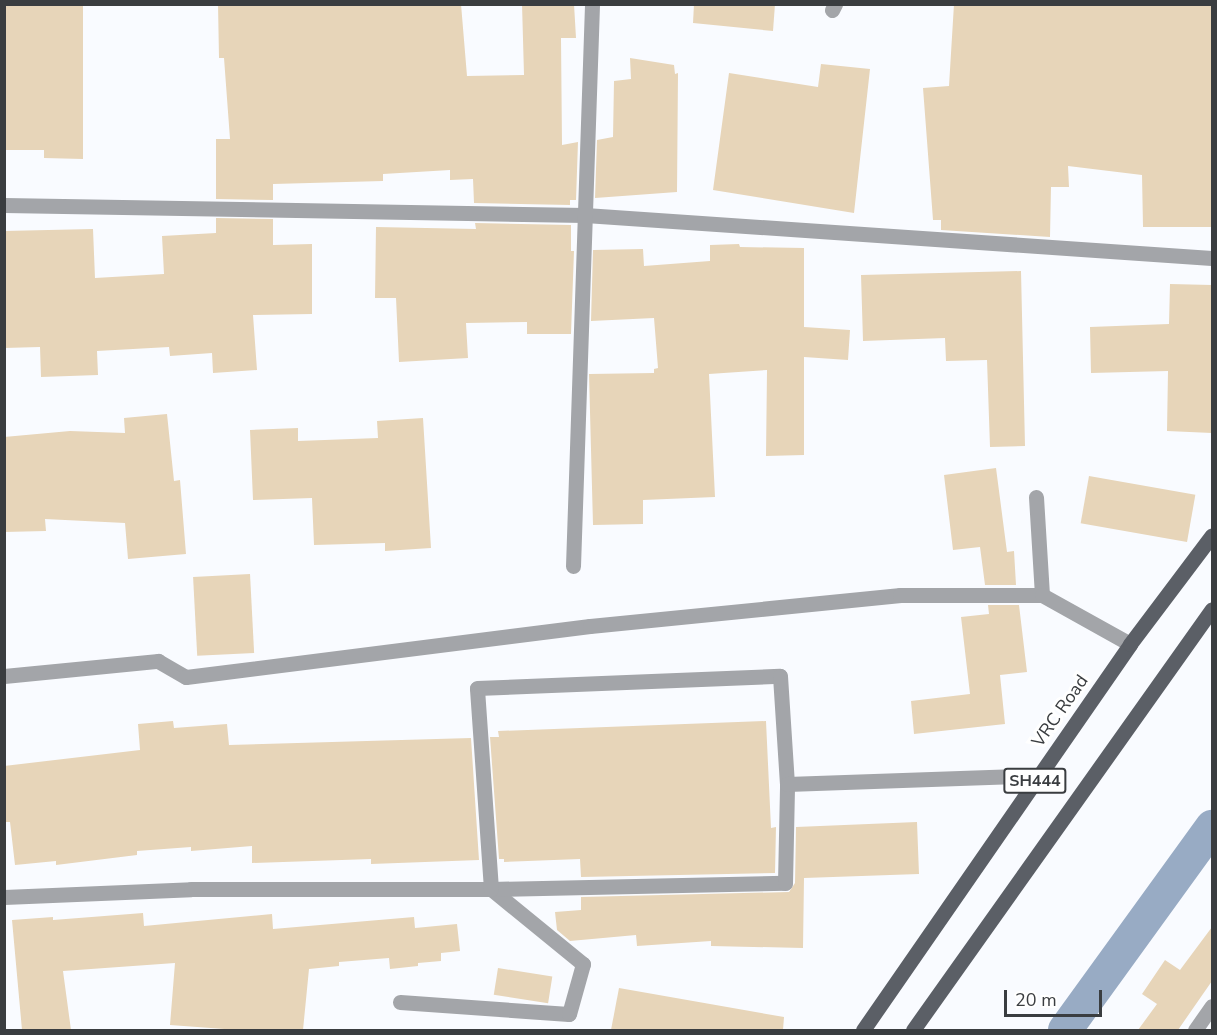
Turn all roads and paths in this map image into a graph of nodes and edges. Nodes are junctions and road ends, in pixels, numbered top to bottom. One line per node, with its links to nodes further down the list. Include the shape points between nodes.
1 (592, 4): 3 (street)
2 (4, 205): 3 (street)
3 (585, 215): 4 (street); 7 (street)
4 (1212, 258)
5 (1036, 497): 8 (street)
6 (1212, 536): 10 (main road, VRC Road / SH444)
7 (573, 566)
8 (1042, 595): 10 (street); 11 (street, via 900,595 591,626 186,677 158,661)
9 (1212, 609): 19 (main road, SH444)
10 (1130, 644): 12 (main road, VRC Road / SH444)
11 (4, 676)
12 (1040, 775): 13 (street); 18 (main road, VRC Road / SH444)
13 (787, 784): 14 (street, via 784,883); 14 (street, via 780,676 477,688)
14 (491, 889): 15 (street, via 191,889); 16 (street, via 583,964 569,1014)
15 (4, 897)
16 (400, 1002)
17 (1212, 1006): 20 (street)
18 (863, 1030)
19 (914, 1030)
20 (1195, 1030)

